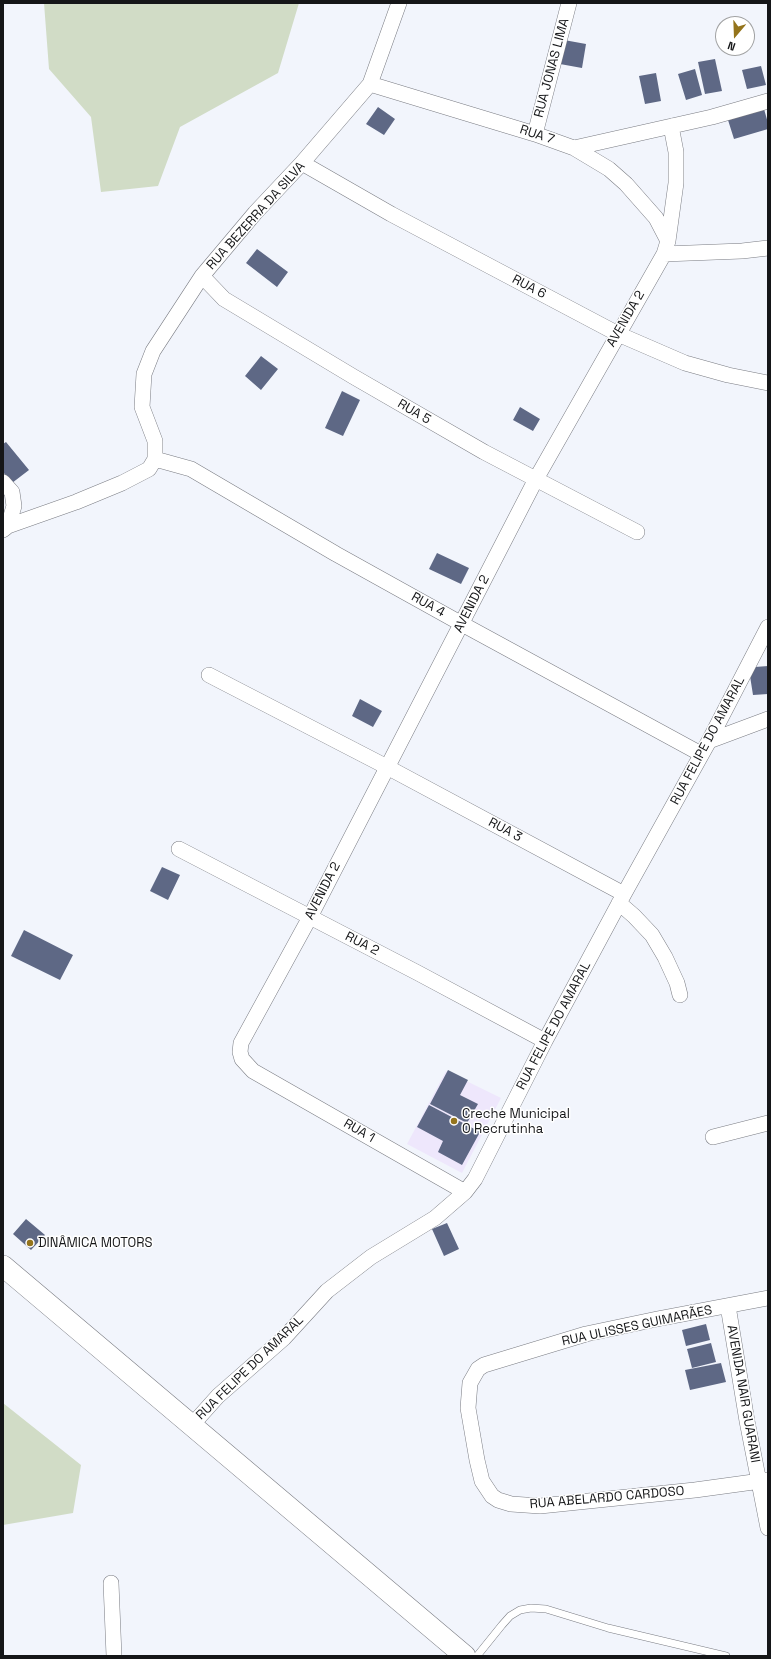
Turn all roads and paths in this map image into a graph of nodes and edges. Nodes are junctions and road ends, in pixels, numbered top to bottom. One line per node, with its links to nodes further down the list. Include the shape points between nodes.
1 (399, 3): 3 (street, RUA BEZERRA DA SILVA)
2 (569, 3): 6 (street, RUA JONAS LIMA)
3 (370, 84): 6 (street, RUA 7); 8 (street, RUA BEZERRA DA SILVA)
4 (768, 101): 5 (street)
5 (671, 126): 7 (street); 9 (street, AVENIDA 2, via 677,164)
6 (535, 134): 7 (street, RUA 7)
7 (574, 148): 9 (street, RUA 7, via 609,169 626,184 656,218)
8 (302, 163): 11 (street, RUA BEZERRA DA SILVA, via 255,213); 12 (street, RUA 6, via 391,214)
9 (666, 248): 10 (street, via 742,251); 12 (street, AVENIDA 2)
10 (768, 248)
11 (202, 276): 14 (street, RUA BEZERRA DA SILVA, via 153,351 144,374 142,407 155,441); 15 (street, RUA 5, via 224,299 484,452)
12 (618, 334): 13 (street, RUA 6, via 684,363); 15 (street, AVENIDA 2)
13 (768, 383)
14 (152, 464): 17 (street, via 122,483); 19 (street, RUA 4, via 191,469)
15 (536, 479): 18 (street, RUA 5); 19 (street, AVENIDA 2)
16 (3, 482): 17 (street, via 12,492 14,506)
17 (6, 528)
18 (637, 532)
19 (462, 624): 23 (street, RUA 4); 24 (street, AVENIDA 2)
20 (768, 627): 23 (street, RUA FELIPE DO AMARAL)
21 (209, 675): 24 (street, RUA 3)
22 (768, 719): 23 (street)
23 (705, 748): 26 (street, RUA FELIPE DO AMARAL)
24 (387, 767): 26 (street, RUA 3); 27 (street, AVENIDA 2)
25 (179, 849): 27 (street, RUA 2)
26 (621, 898): 28 (street, RUA 3, via 652,936 665,957); 29 (street, RUA FELIPE DO AMARAL)
27 (310, 917): 29 (street, RUA 2); 30 (street, AVENIDA 2, via 241,1043 242,1059)
28 (680, 995)
29 (545, 1041): 33 (street, RUA FELIPE DO AMARAL, via 484,1164)
30 (253, 1071): 33 (street, RUA 1)
31 (768, 1123): 32 (street)
32 (713, 1137)
33 (464, 1192): 38 (street, RUA FELIPE DO AMARAL, via 435,1218 371,1257 327,1291 284,1338 218,1396)
34 (3, 1266): 38 (street)
35 (768, 1298): 36 (street, RUA ULISSES GUIMARÃES)
36 (728, 1306): 37 (street, RUA ULISSES GUIMARÃES, via 586,1334 484,1365 478,1369); 39 (street, AVENIDA NAIR GUARANI)
37 (470, 1383): 39 (street, RUA ABELARDO CARDOSO, via 468,1408 482,1481 498,1500 511,1504 540,1506)
38 (192, 1424): 42 (street)
39 (763, 1481): 40 (street, AVENIDA NAIR GUARANI)
40 (768, 1528)
41 (112, 1583): 43 (street)
42 (459, 1653)
43 (114, 1656)
44 (477, 1656): 45 (lane, via 510,1616 520,1610 531,1608 546,1609 608,1628)
45 (726, 1656)

